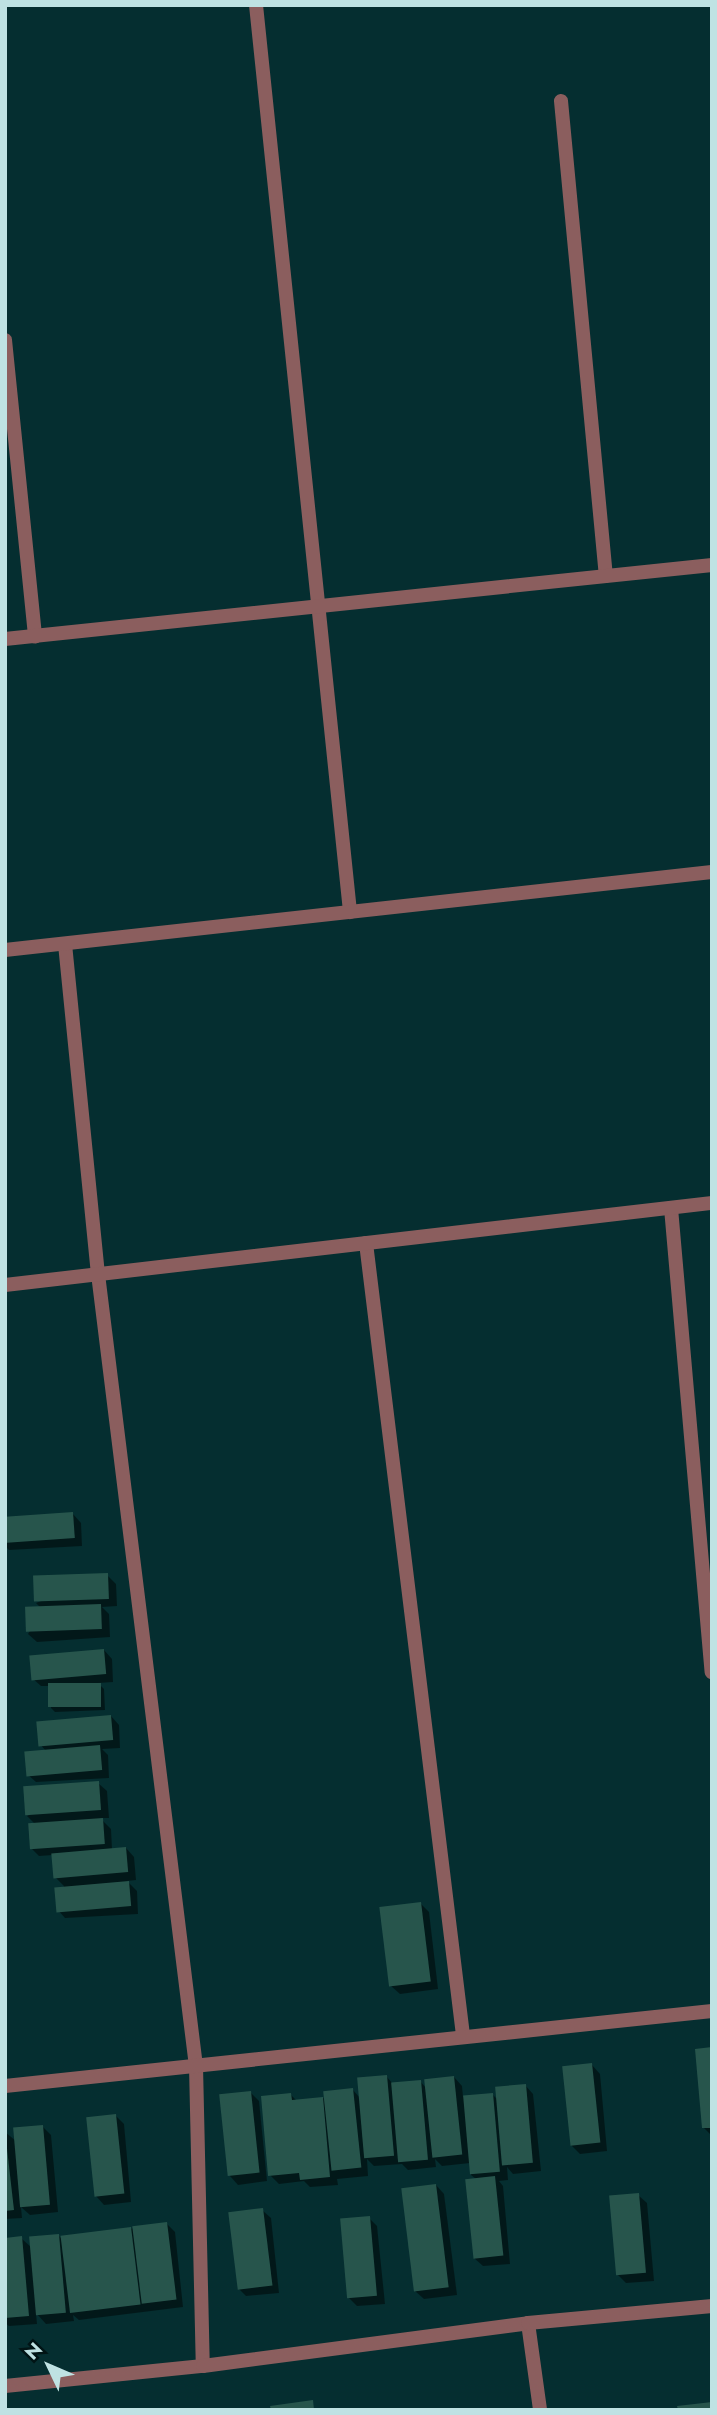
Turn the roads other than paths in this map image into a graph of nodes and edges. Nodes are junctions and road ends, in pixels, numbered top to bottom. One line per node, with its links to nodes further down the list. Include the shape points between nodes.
1 (256, 5): 6 (street)
2 (561, 101): 5 (street)
3 (5, 340): 7 (street)
4 (712, 565): 5 (street)
5 (606, 576): 6 (street)
6 (319, 606): 7 (street); 10 (street)
7 (35, 636): 8 (street)
8 (5, 639)
9 (712, 872): 10 (street)
10 (351, 912): 11 (street)
11 (65, 944): 12 (street); 16 (street)
12 (5, 950)
13 (712, 1203): 14 (street)
14 (671, 1208): 15 (street); 18 (street)
15 (366, 1243): 16 (street); 20 (street)
16 (98, 1274): 17 (street); 21 (street)
17 (5, 1285)
18 (712, 1672)
19 (712, 2011): 20 (street)
20 (463, 2035): 21 (street)
21 (196, 2067): 22 (street); 25 (street)
22 (5, 2086)
23 (712, 2306): 24 (street)
24 (528, 2323): 25 (street); 27 (street)
25 (203, 2366): 26 (street)
26 (5, 2386)
27 (540, 2410)

